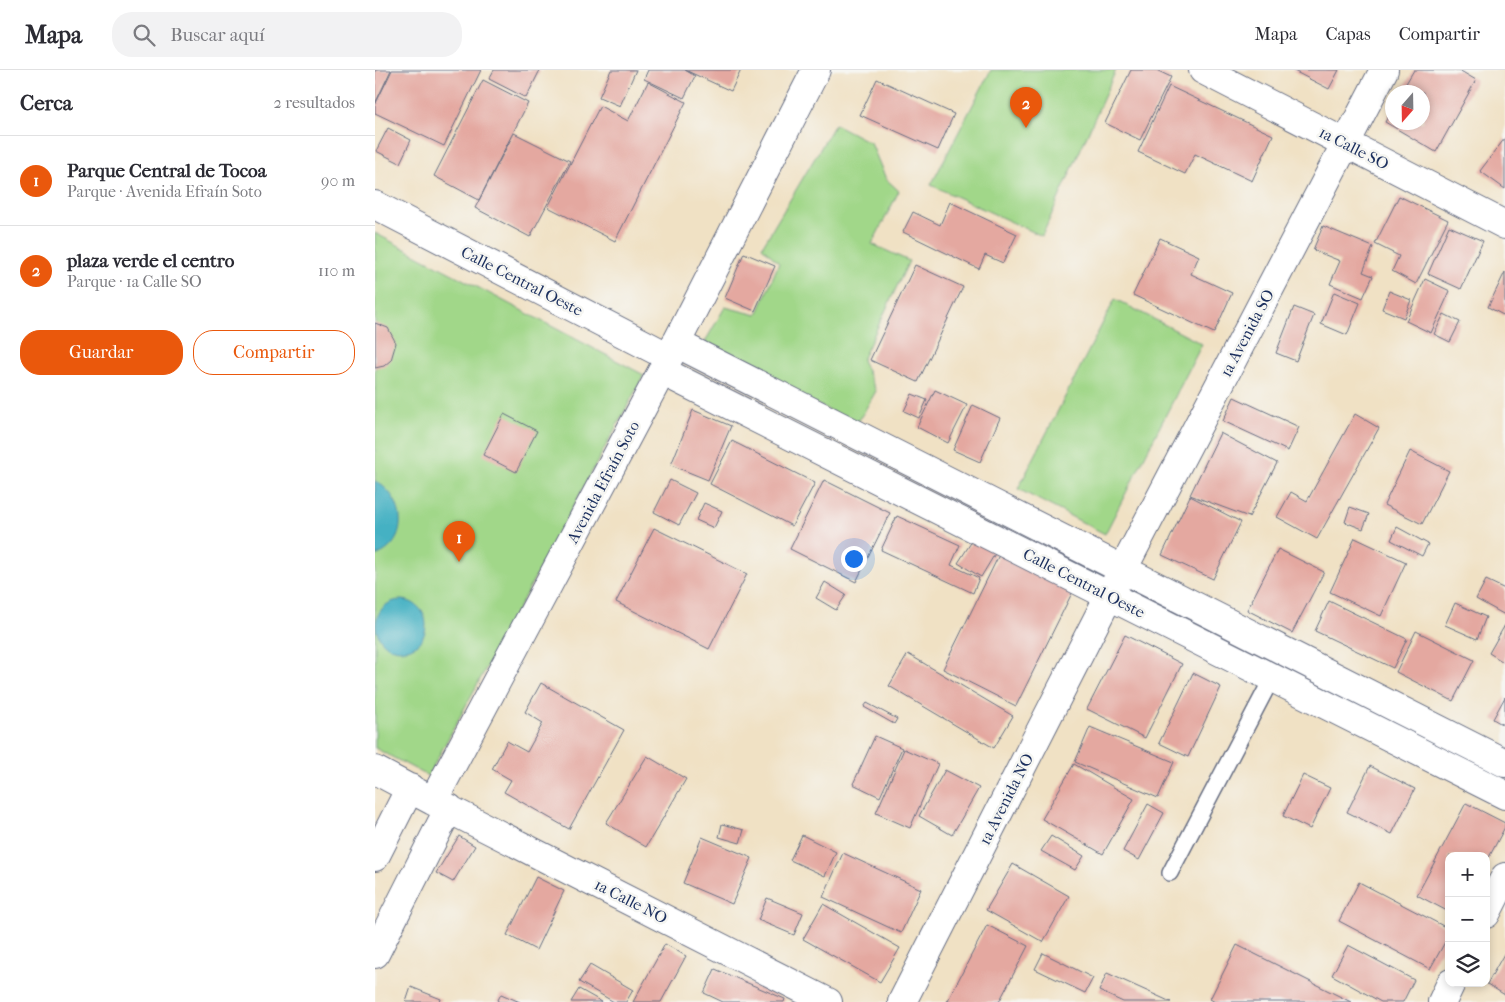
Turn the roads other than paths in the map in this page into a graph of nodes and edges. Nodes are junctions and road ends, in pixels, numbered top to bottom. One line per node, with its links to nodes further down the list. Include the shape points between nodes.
1 (816, 70): 7 (street, Avenida Efraín Soto)
2 (1203, 70): 4 (street, 1a Calle SO)
3 (1384, 70): 4 (street, 1a Avenida SO)
4 (1346, 144): 6 (street, 1a Calle SO); 8 (street, 1a Avenida SO)
5 (375, 205): 7 (street, Calle Central Oeste)
6 (1505, 226)
7 (669, 357): 8 (street); 9 (street, Calle Central Oeste); 14 (street, Avenida Efraín Soto)
8 (1123, 569): 9 (street, 1a Avenida SO); 11 (street)
9 (1109, 596): 10 (street, Calle Central Oeste); 22 (street, 1a Avenida NO)
10 (1272, 678): 13 (street, Calle Central Oeste); 16 (lane)
11 (1505, 763)
12 (375, 770): 14 (street, 1a Calle NO)
13 (1505, 795)
14 (431, 799): 15 (street, Avenida Efraín Soto); 19 (street); 21 (street, 1a Calle NO)
15 (375, 857)
16 (1170, 873)
17 (1505, 877): 18 (street)
18 (1490, 906)
19 (375, 954)
20 (1449, 987): 23 (street)
21 (828, 1002)
22 (902, 1002)
23 (1442, 1002)

